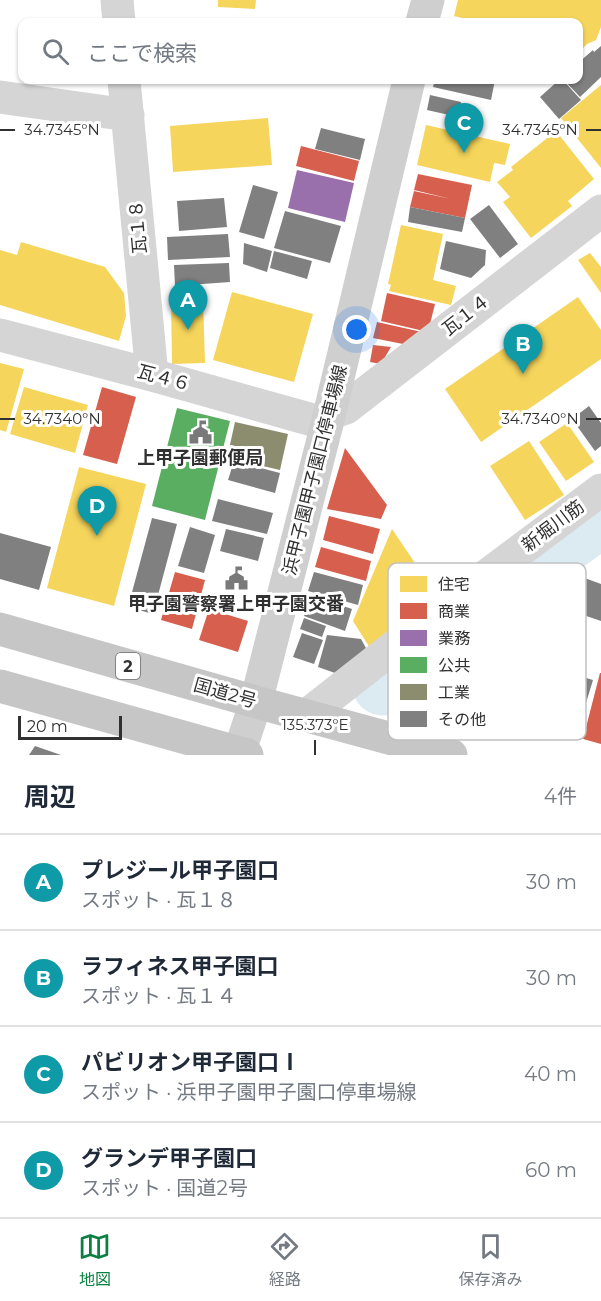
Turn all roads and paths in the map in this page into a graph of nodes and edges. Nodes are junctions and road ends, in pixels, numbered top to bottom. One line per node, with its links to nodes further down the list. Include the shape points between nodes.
1 (117, 0): 3 (street)
2 (428, 0): 4 (main road)
3 (119, 18)
4 (423, 18)
5 (124, 84): 8 (street, 瓦１８)
6 (408, 84): 12 (main road, 浜甲子園甲子園口停車場線)
7 (0, 97): 8 (street)
8 (128, 115): 11 (street, 瓦１８)
9 (601, 211): 12 (street, 瓦１４)
10 (0, 335): 11 (street, 瓦４６)
11 (152, 375): 12 (street, 瓦４６)
12 (328, 419): 18 (main road, 浜甲子園甲子園口停車場線)
13 (601, 490): 14 (street, 新堀川筋)
14 (503, 563)
15 (0, 629): 18 (highway, 国道2号 / 2)
16 (388, 652): 19 (street, 新堀川筋)
17 (0, 686): 22 (highway)
18 (256, 702): 19 (highway, 国道2号 / 2); 22 (main road, 浜甲子園甲子園口停車場線)
19 (307, 716): 20 (highway, 国道2号 / 2)
20 (388, 738)
21 (396, 740): 23 (highway, 国道2号 / 2)
22 (243, 754)
23 (451, 755)

